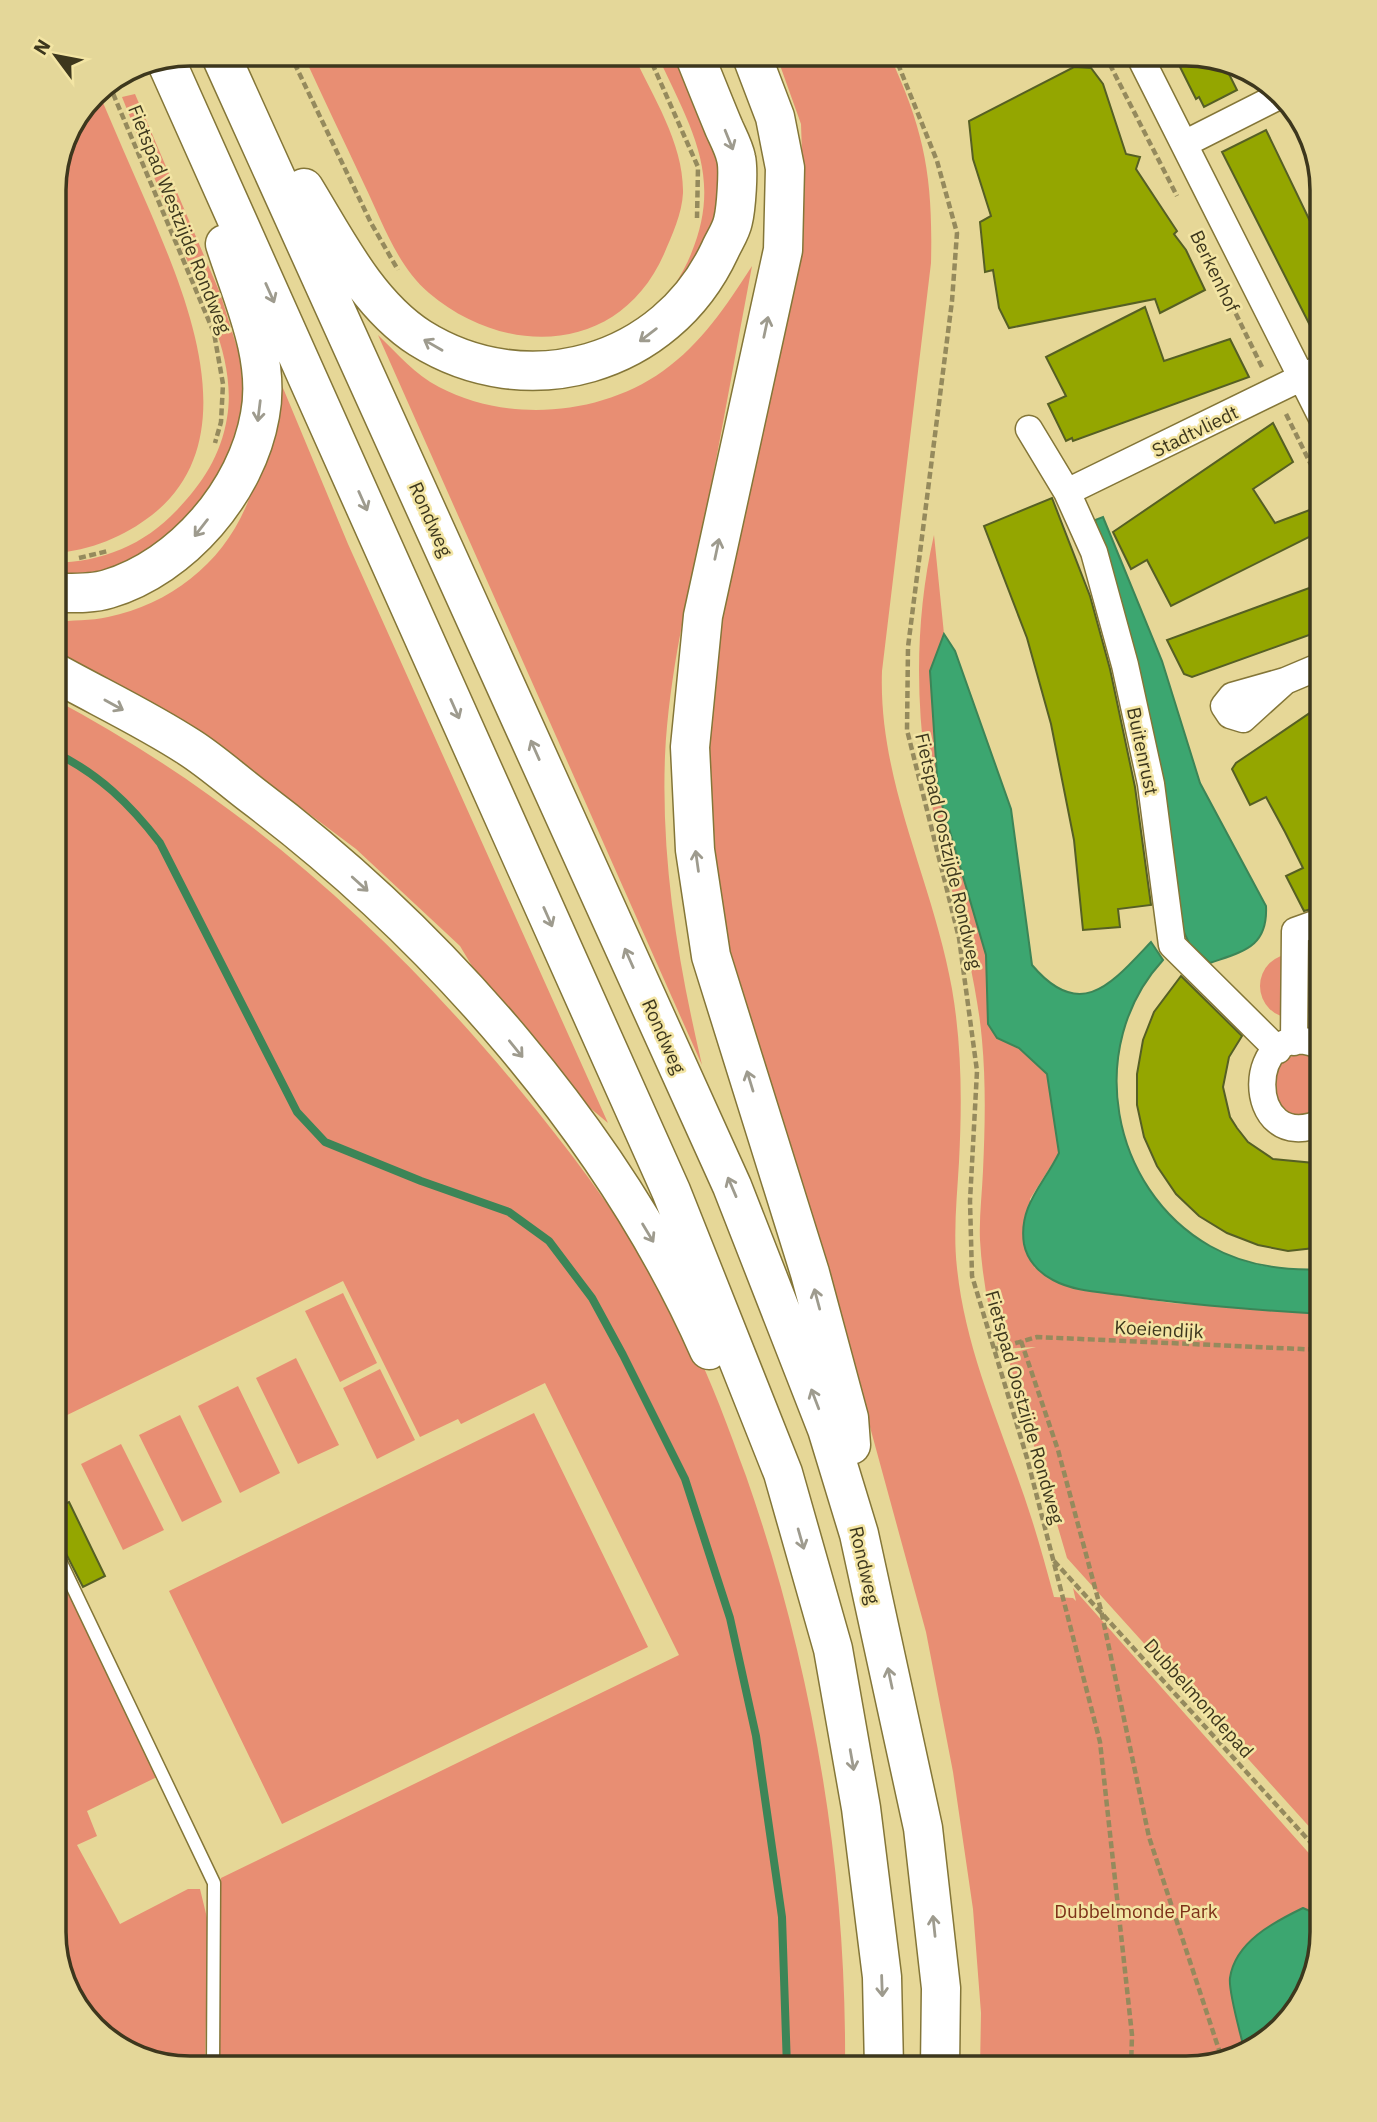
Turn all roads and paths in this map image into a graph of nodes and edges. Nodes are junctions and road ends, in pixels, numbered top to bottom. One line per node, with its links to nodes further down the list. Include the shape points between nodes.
1 (225, 66): 40 (highway, Rondweg, one-way to 1, via 827,1429 732,1186)
2 (228, 66): 5 (highway, one-way to 2, via 736,158 733,221 707,277 673,316 629,349 578,368 529,371 466,361 417,336 389,312 354,268)
3 (296, 66): 18 (path, via 371,222)
4 (654, 66): 16 (path, via 698,167)
5 (699, 67)
6 (756, 67): 40 (highway, one-way to 6, via 849,1418 810,1273 711,956 695,850 690,747 703,616 783,250 785,168 775,117)
7 (899, 67): 37 (path, Fietspad Oostzijde Rondweg, via 937,161 957,233 908,647 907,730 959,938 977,1071 970,1201 972,1276)
8 (1111, 67): 15 (path)
9 (1145, 67): 14 (street, Berkenhof)
10 (169, 69): 28 (highway, one-way to 28, via 258,347 261,415 242,473 195,536 145,573 105,590)
11 (169, 69): 39 (highway, one-way to 39, via 671,1191)
12 (114, 94): 23 (path, Fietspad Westzijde Rondweg, via 214,333 223,384 222,422)
13 (1271, 100): 14 (street)
14 (1184, 144): 19 (street, Berkenhof)
15 (1182, 205)
16 (694, 226)
17 (1207, 254): 21 (path, Berkenhof)
18 (406, 279)
19 (1310, 369)
20 (1310, 374): 21 (street, Stadtvliedt)
21 (1275, 392): 24 (path, Berkenhof); 25 (street, Stadtvliedt)
22 (1029, 429): 25 (street, Buitenrust)
23 (214, 447)
24 (1310, 463)
25 (1067, 492): 34 (street, Buitenrust, via 1094,552 1125,665 1151,784 1172,945)
26 (113, 550): 27 (path)
27 (67, 574)
28 (67, 579)
29 (1310, 670): 31 (street)
30 (67, 679): 39 (highway, one-way to 39, via 188,746 276,813 371,894 459,979 573,1118 650,1235 699,1326 747,1435)
31 (1285, 681)
32 (1310, 926): 34 (street, via 1295,931)
33 (1310, 1043): 34 (street)
34 (1286, 1046): 35 (street, via 1269,1057 1260,1090 1268,1111 1277,1119 1297,1127)
35 (1310, 1124)
36 (1021, 1340): 37 (path, Koeiendijk); 38 (path, Koeiendijk, via 1037,1337); 43 (path, via 1058,1450)
37 (995, 1349): 41 (path, Fietspad Oostzijde Rondweg)
38 (1310, 1349)
39 (783, 1474): 47 (highway, one-way to 47, via 833,1648 861,1808 882,1977)
40 (859, 1534): 48 (highway, Rondweg, one-way to 40, via 941,1988 923,1828)
41 (1054, 1560): 43 (path, Dubbelmondepad); 49 (path, Fietspad Oostzijde Rondweg, via 1100,1742)
42 (66, 1574): 46 (lane, via 214,1883)
43 (1101, 1610): 44 (path, Dubbelmondepad); 45 (path, via 1149,1837)
44 (1310, 1842)
45 (1219, 2051)
46 (213, 2055)
47 (884, 2056)
48 (940, 2056)
49 (1131, 2056)

